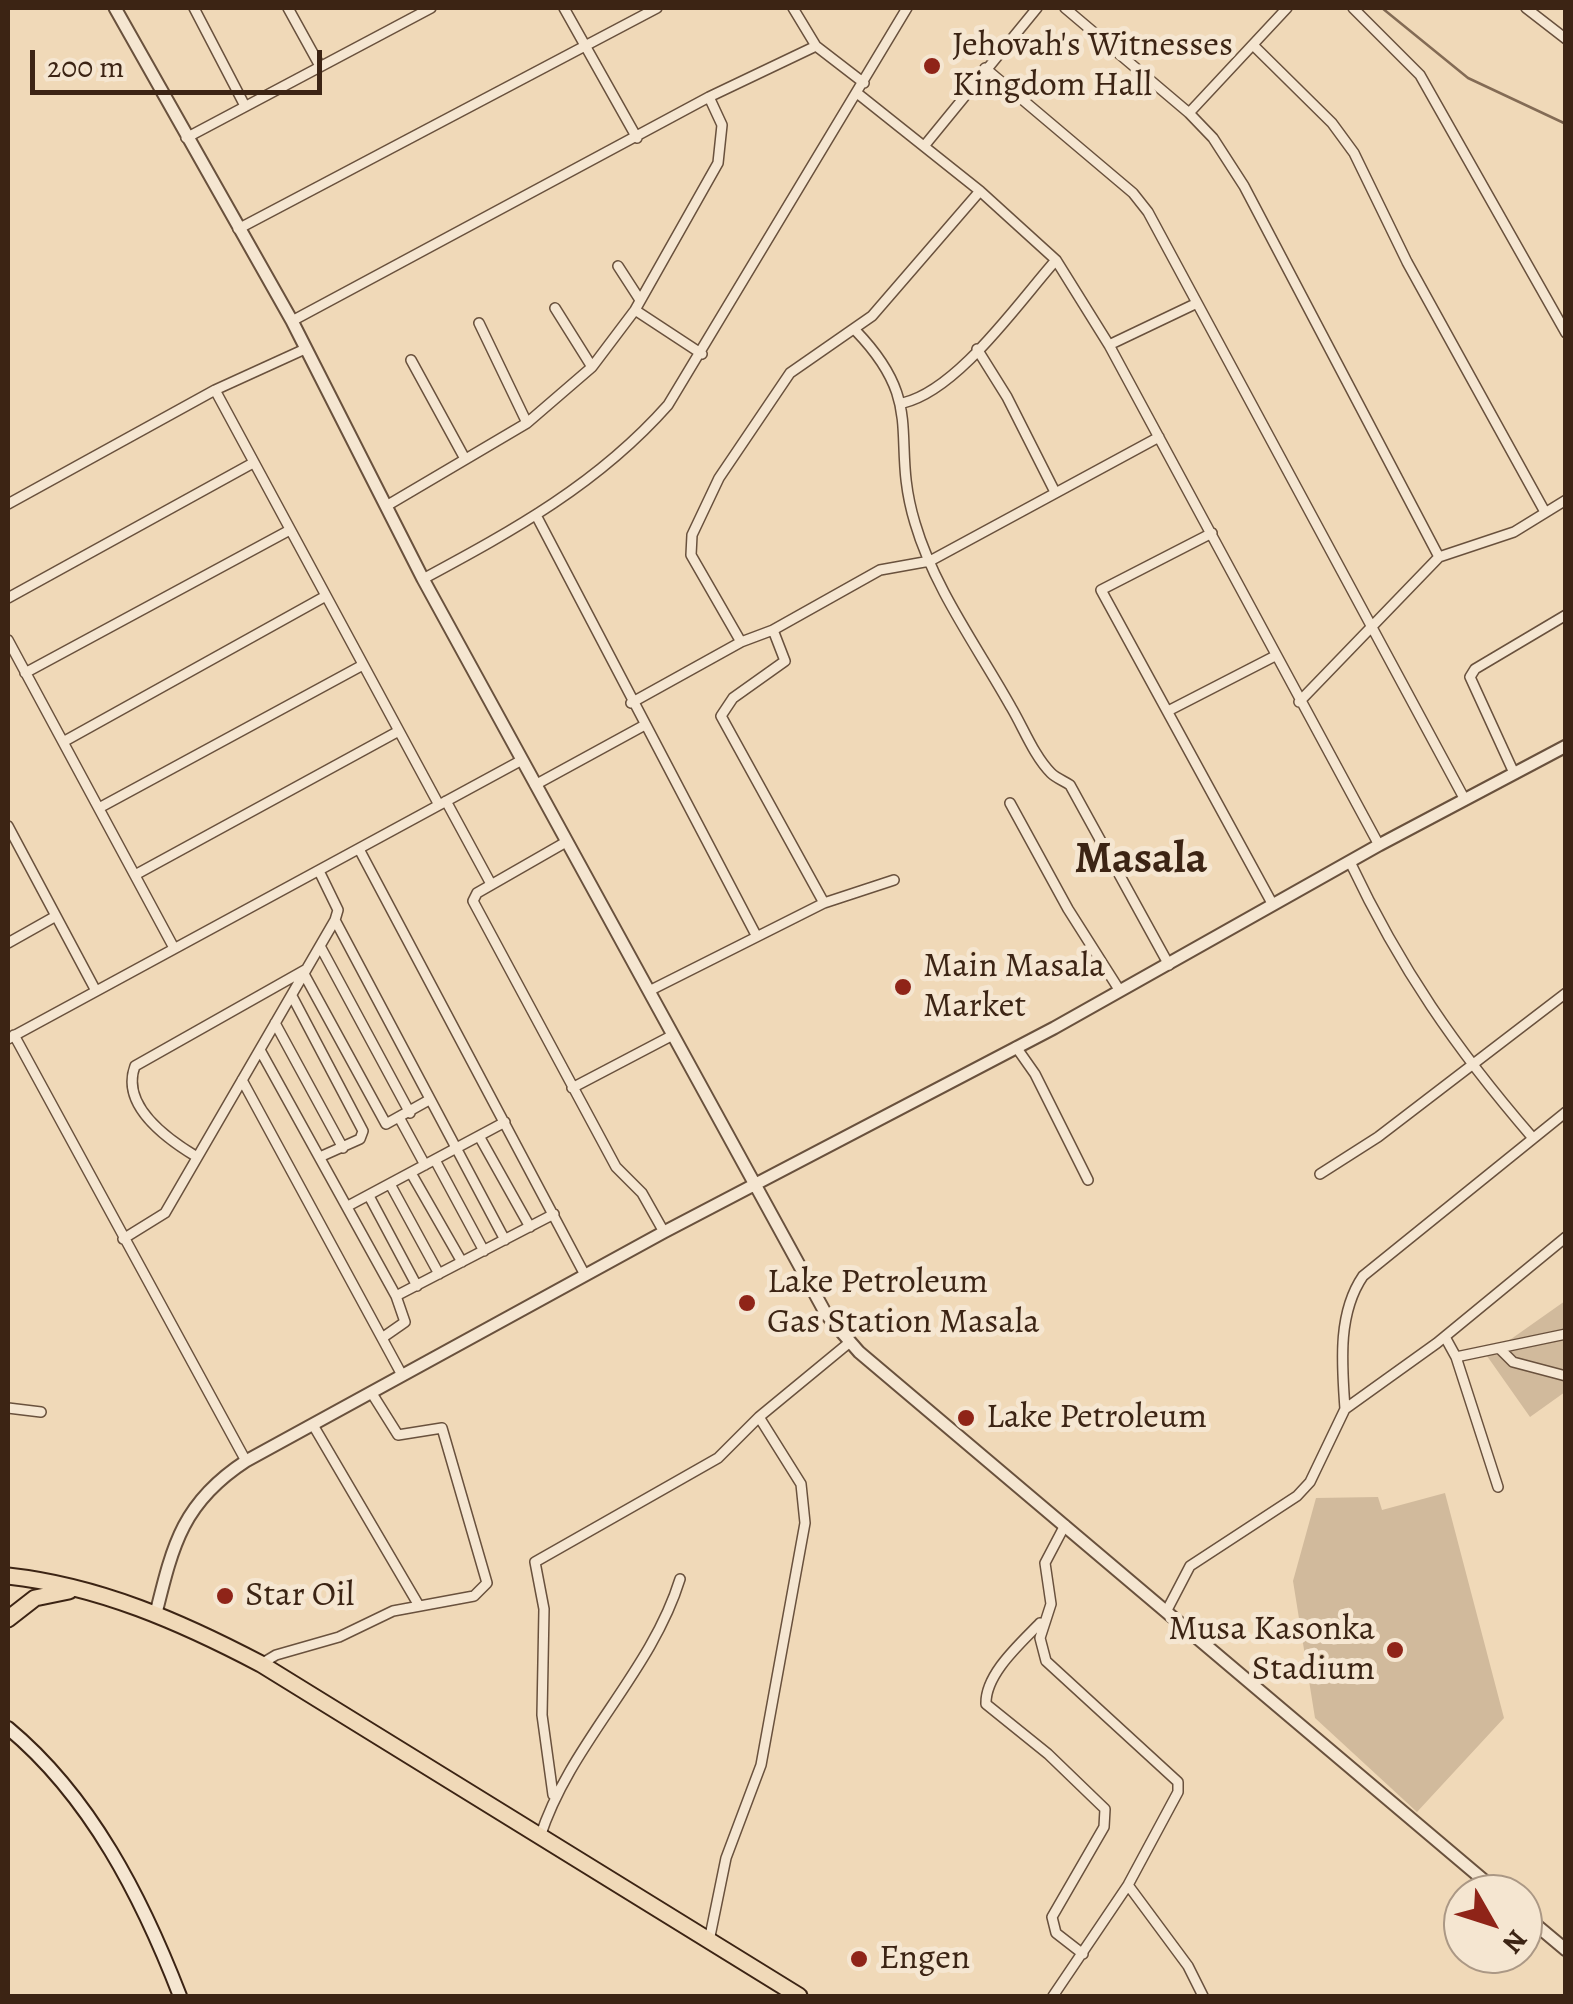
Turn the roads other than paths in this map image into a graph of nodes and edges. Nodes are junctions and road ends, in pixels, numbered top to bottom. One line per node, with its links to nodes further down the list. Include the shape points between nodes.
1 (115, 8): 26 (street)
2 (194, 8): 24 (street)
3 (288, 8): 19 (street)
4 (431, 8): 19 (street)
5 (564, 8): 18 (street)
6 (657, 8): 18 (street)
7 (805, 8): 14 (street)
8 (907, 8): 21 (street)
9 (1037, 8): 20 (street)
10 (1067, 8): 25 (street)
11 (1287, 8): 16 (street)
12 (1353, 8): 40 (street, via 1420,75)
13 (1526, 8): 15 (street)
14 (796, 12): 17 (street)
15 (1566, 39)
16 (1253, 45): 25 (street); 57 (street, via 1354,152)
17 (816, 46): 21 (street); 23 (street)
18 (584, 48): 27 (street); 30 (street)
19 (320, 66): 24 (street)
20 (985, 68): 28 (street); 34 (street, via 1133,193)
21 (864, 82): 22 (street)
22 (857, 93): 28 (street); 44 (street)
23 (709, 97): 27 (street); 33 (street, via 722,125 718,163)
24 (246, 106): 26 (street)
25 (1189, 112): 61 (street, via 1244,186)
26 (186, 138): 30 (street)
27 (637, 138): 37 (street)
28 (925, 145): 29 (street)
29 (980, 191): 31 (street); 39 (street)
30 (238, 229): 37 (street)
31 (1056, 260): 41 (street); 43 (street)
32 (618, 266): 33 (street)
33 (640, 300): 36 (street)
34 (1195, 304): 41 (street); 67 (street)
35 (555, 308): 46 (street)
36 (634, 310): 44 (street); 46 (street)
37 (292, 321): 42 (street)
38 (480, 323): 49 (street)
39 (856, 331): 48 (street, via 884,360); 70 (street, via 790,373 700,514 691,555)
40 (1566, 333)
41 (1109, 345): 50 (street)
42 (305, 349): 47 (street); 56 (street)
43 (977, 349): 48 (street, via 928,395); 53 (street)
44 (702, 354): 58 (street, via 639,438)
45 (411, 360): 51 (street)
46 (592, 367): 49 (street)
47 (216, 390): 52 (street); 55 (street)
48 (903, 403): 62 (street, via 908,490)
49 (527, 423): 51 (street)
50 (1159, 436): 53 (street); 60 (street)
51 (464, 457): 56 (street)
52 (252, 463): 59 (street); 65 (street)
53 (1055, 492): 62 (street)
54 (1566, 500): 57 (street)
55 (8, 504)
56 (388, 505): 63 (street)
57 (1545, 512): 61 (street, via 1498,539)
58 (537, 517): 63 (street); 75 (street)
59 (288, 531): 64 (street); 73 (street)
60 (1212, 532): 71 (street); 76 (street, via 1101,590)
61 (1439, 557): 67 (street)
62 (930, 561): 68 (street, via 880,570); 107 (street, via 1031,743 1050,773 1070,785)
63 (423, 579): 81 (street)
64 (324, 597): 72 (street); 79 (street)
65 (8, 598)
66 (1566, 615): 82 (street, via 1470,676)
67 (1370, 625): 74 (street); 84 (street)
68 (773, 630): 70 (street); 99 (street, via 785,661 733,698 722,716)
69 (8, 640): 73 (street)
70 (740, 642): 75 (street)
71 (1275, 656): 74 (street); 76 (street)
72 (362, 666): 78 (street); 87 (street)
73 (25, 674): 79 (street)
74 (1299, 702): 90 (street)
75 (630, 703): 77 (street)
76 (1168, 711): 100 (street)
77 (643, 726): 83 (street); 103 (street)
78 (397, 732): 85 (street); 96 (street)
79 (62, 742): 87 (street)
80 (1566, 746): 82 (street)
81 (522, 760): 83 (street); 85 (street)
82 (1514, 774): 84 (street)
83 (535, 785): 89 (street)
84 (1464, 798): 90 (street)
85 (442, 803): 91 (street); 98 (street)
86 (1010, 803): 111 (street)
87 (99, 808): 96 (street)
88 (8, 826): 92 (street)
89 (566, 842): 98 (street); 110 (street)
90 (1378, 845): 94 (street)
91 (359, 849): 95 (street); 126 (street)
92 (20, 850): 93 (street); 101 (street)
93 (8, 857)
94 (1350, 862): 100 (street); 119 (street, via 1390,944)
95 (319, 870): 102 (street, via 336,905); 106 (street)
96 (134, 875): 106 (street)
97 (894, 880): 99 (street)
98 (491, 884): 121 (street, via 474,896 475,907)
99 (824, 903): 103 (street)
100 (1272, 904): 107 (street)
101 (56, 916): 104 (street); 109 (street)
102 (335, 920): 105 (street); 122 (street)
103 (756, 935): 110 (street)
104 (8, 943)
105 (320, 946): 108 (street); 124 (street)
106 (174, 948): 109 (street)
107 (1169, 965): 111 (street)
108 (306, 971): 113 (street); 125 (street, via 383,1119); 132 (street, via 135,1066 134,1094 152,1123)
109 (96, 990): 116 (street)
110 (649, 991): 115 (street)
111 (1120, 991): 117 (street)
112 (1566, 993): 119 (street)
113 (292, 996): 114 (street); 129 (street, via 364,1131)
114 (275, 1024): 118 (street); 129 (street)
115 (673, 1035): 121 (street); 139 (street)
116 (11, 1037): 146 (street)
117 (1016, 1047): 137 (street); 139 (street)
118 (260, 1050): 120 (street); 131 (street)
119 (1470, 1065): 128 (street); 136 (street)
120 (242, 1080): 132 (street); 156 (street)
121 (572, 1088): 144 (street, via 616,1167 642,1192)
122 (429, 1100): 124 (street); 130 (street)
123 (1566, 1112): 128 (street)
124 (410, 1113): 125 (street)
125 (400, 1119): 134 (street)
126 (505, 1122): 127 (street); 142 (street)
127 (479, 1136): 130 (street); 143 (street)
128 (1532, 1138): 164 (street, via 1363,1276 1347,1308)
129 (344, 1148): 131 (street)
130 (456, 1149): 133 (street); 147 (street)
131 (322, 1156): 141 (street)
132 (196, 1157): 146 (street, via 165,1214)
133 (436, 1160): 134 (street); 148 (street)
134 (425, 1166): 135 (street)
135 (411, 1173): 138 (street); 149 (street)
136 (1320, 1174)
137 (1088, 1180)
138 (390, 1184): 140 (street); 150 (street)
139 (754, 1186): 144 (street); 157 (street, via 826,1314)
140 (368, 1196): 141 (street); 152 (street)
141 (348, 1206): 153 (street)
142 (554, 1214): 143 (street); 151 (street)
143 (530, 1227): 147 (street)
144 (664, 1232): 151 (street)
145 (1566, 1237): 155 (street)
146 (124, 1239): 168 (street)
147 (505, 1240): 148 (street)
148 (484, 1251): 149 (street)
149 (462, 1262): 150 (street)
150 (440, 1274): 152 (street)
151 (586, 1275): 160 (street)
152 (417, 1286): 153 (street)
153 (396, 1296): 156 (street, via 405,1322)
154 (1566, 1334): 158 (street)
155 (1444, 1336): 159 (street); 164 (street)
156 (382, 1338): 160 (street)
157 (850, 1342): 166 (street); 170 (street)
158 (1500, 1349): 159 (street); 161 (street, via 1513,1362)
159 (1456, 1357): 169 (street)
160 (402, 1376): 162 (street)
161 (1566, 1376)
162 (372, 1392): 167 (street); 174 (street, via 398,1435 442,1428 488,1575 474,1596)
163 (8, 1408): 165 (street)
164 (1346, 1409): 175 (street, via 1310,1482 1190,1566)
165 (41, 1412)
166 (759, 1417): 181 (street, via 718,1458 535,1562 544,1609 542,1715); 186 (street, via 802,1484 805,1523 761,1765 726,1858)
167 (313, 1425): 168 (street); 174 (street)
168 (246, 1461): 176 (street, via 191,1509)
169 (1498, 1487)
170 (1065, 1525): 175 (street); 178 (street, via 1046,1563 1051,1604)
171 (8, 1576): 173 (highway)
172 (680, 1579): 181 (street, via 664,1621)
173 (78, 1590): 176 (highway); 177 (highway, via 35,1598)
174 (418, 1604): 179 (street)
175 (1166, 1612): 183 (street)
176 (156, 1613): 179 (highway)
177 (8, 1619)
178 (1042, 1621): 184 (street, via 1046,1662 1178,1782); 188 (street, via 1004,1663 986,1704 1105,1808 1104,1828 1052,1918 1056,1933)
179 (261, 1664): 182 (highway)
180 (8, 1725): 189 (main road, via 106,1842)
181 (553, 1795): 182 (street)
182 (540, 1837): 186 (highway)
183 (1476, 1874)
184 (1128, 1885): 188 (street); 192 (street)
185 (1543, 1931): 187 (street)
186 (710, 1941): 190 (highway)
187 (1566, 1950)
188 (1082, 1954): 191 (street)
189 (180, 1996)
190 (799, 1996)
191 (1053, 1996)
192 (1203, 1996)

